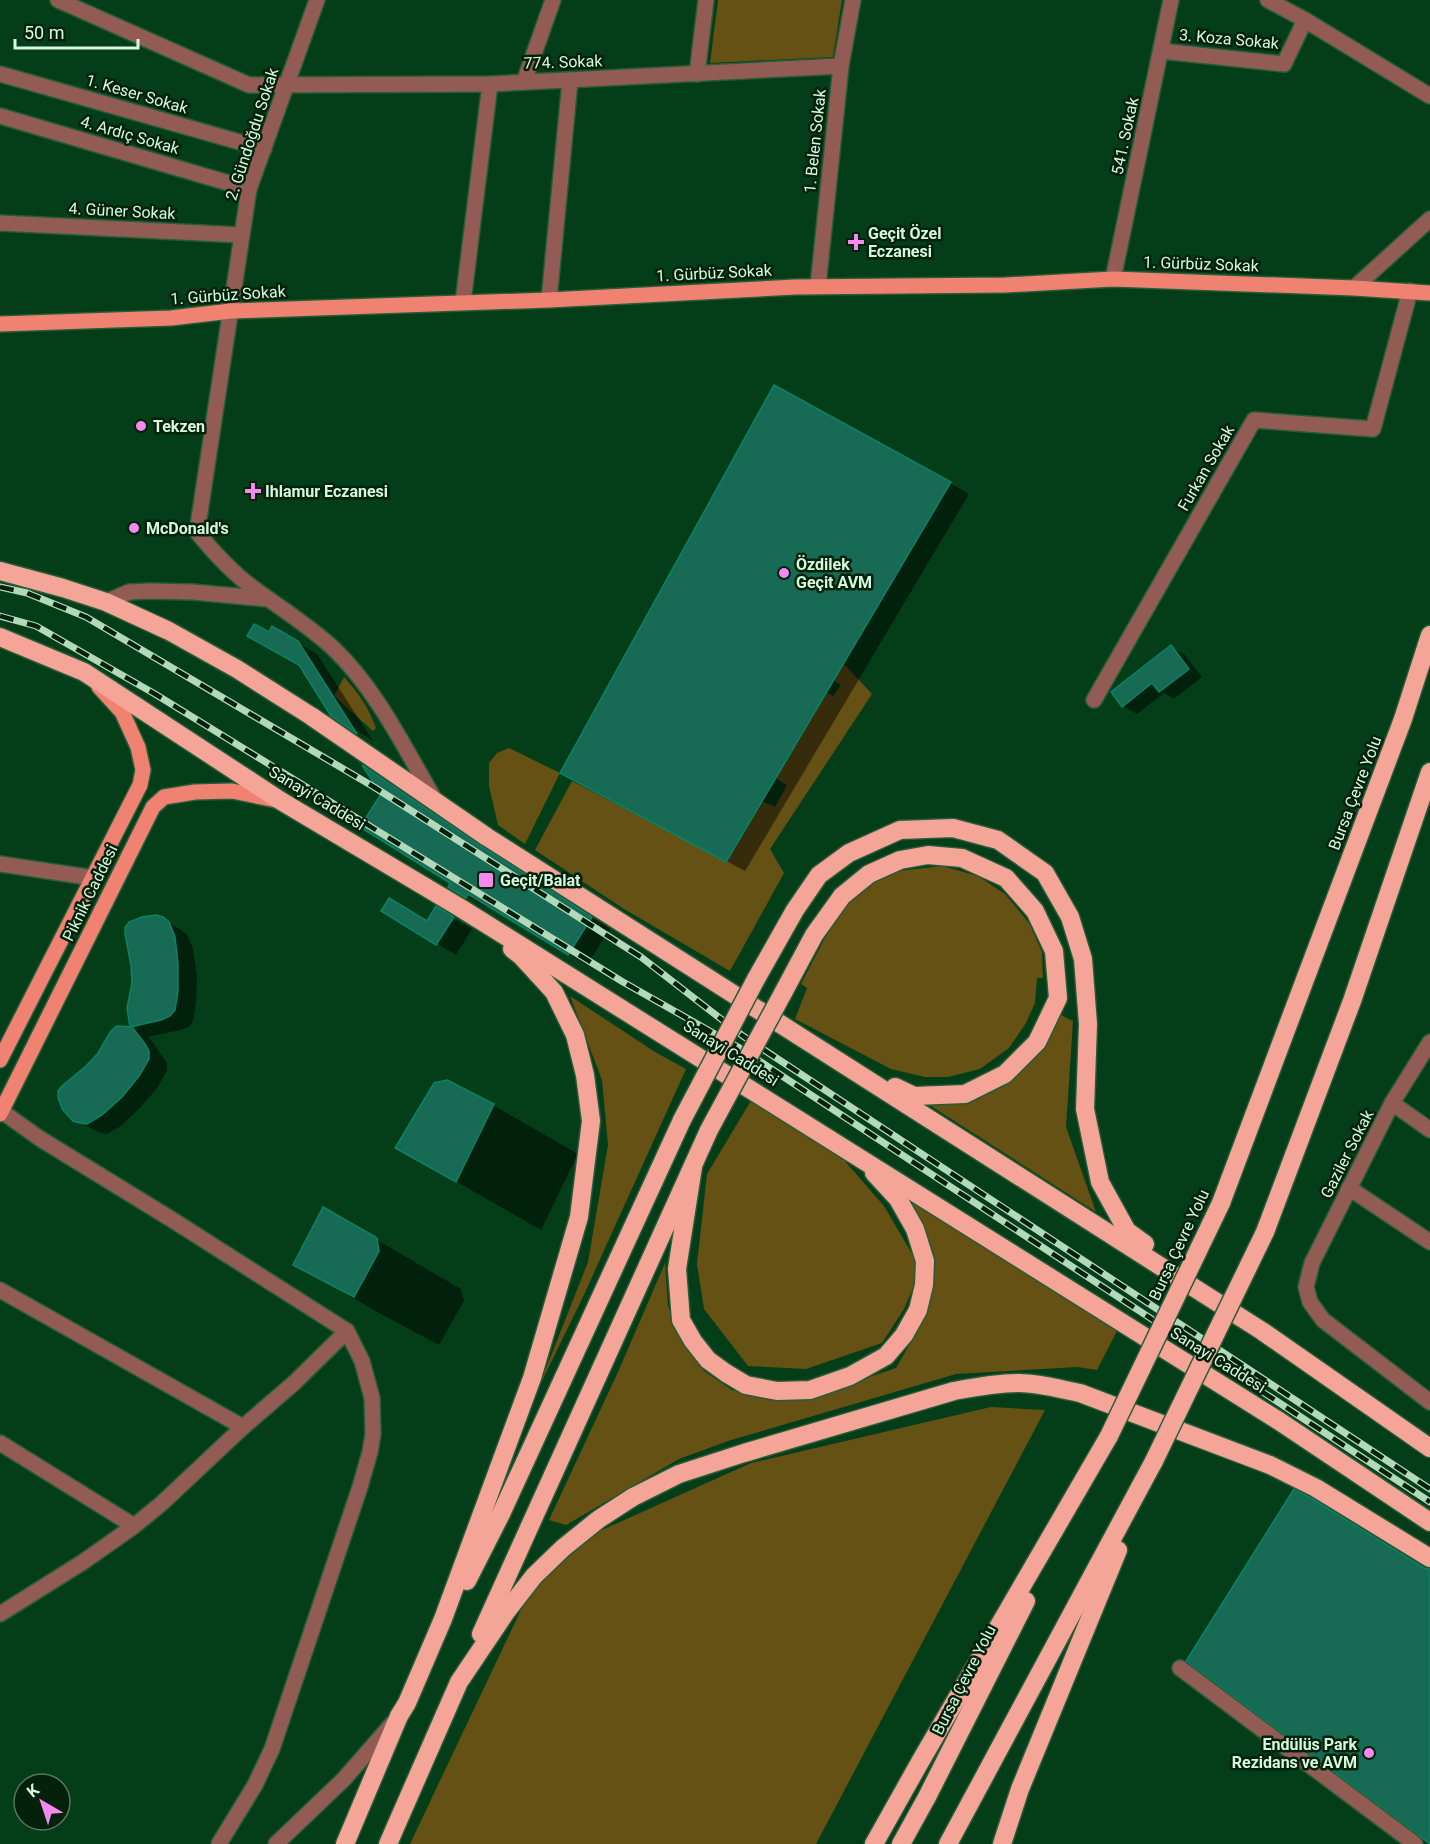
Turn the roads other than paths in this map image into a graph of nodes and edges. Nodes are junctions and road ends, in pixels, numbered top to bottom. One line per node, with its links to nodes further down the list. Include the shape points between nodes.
1 (58, 0): 16 (street, 774. Sokak, via 249,85)
2 (317, 0): 16 (street, 2. Gündoğdu Sokak)
3 (553, 0): 14 (street)
4 (706, 0): 12 (street)
5 (853, 0): 10 (street, 1. Belen Sokak)
6 (1171, 0): 9 (street, 541. Sokak)
7 (1268, 0): 8 (street)
8 (1305, 20): 9 (street, 3. Koza Sokak, via 1284,64); 17 (street)
9 (1161, 51): 24 (street, 541. Sokak)
10 (841, 66): 12 (street, 774. Sokak); 25 (street, 1. Belen Sokak)
11 (0, 74): 19 (street, 1. Keser Sokak)
12 (697, 74): 13 (street, 774. Sokak)
13 (570, 81): 14 (street, 774. Sokak); 29 (street)
14 (524, 82): 15 (street, 774. Sokak)
15 (490, 84): 16 (street, 774. Sokak); 30 (street)
16 (286, 85): 19 (street, 2. Gündoğdu Sokak)
17 (1430, 96)
18 (0, 116): 20 (street, 4. Ardıç Sokak)
19 (264, 149): 20 (street, 2. Gündoğdu Sokak)
20 (249, 189): 23 (street, 2. Gündoğdu Sokak)
21 (1430, 219): 26 (street)
22 (0, 223): 23 (street, 4. Güner Sokak)
23 (241, 235): 31 (street, 2. Gündoğdu Sokak)
24 (1113, 279): 25 (main road, 1. Gürbüz Sokak, via 1005,285); 26 (main road, 1. Gürbüz Sokak)
25 (818, 286): 29 (main road, 1. Gürbüz Sokak)
26 (1354, 288): 27 (main road, 1. Gürbüz Sokak)
27 (1410, 291): 28 (main road, 1. Gürbüz Sokak); 39 (street, Furkan Sokak, via 1373,429 1254,420)
28 (1430, 293)
29 (549, 300): 30 (main road, 1. Gürbüz Sokak)
30 (463, 302): 31 (main road, 1. Gürbüz Sokak)
31 (231, 311): 32 (main road, 1. Gürbüz Sokak, via 171,318); 34 (street, 2. Gündoğdu Sokak, via 197,532 236,574)
32 (0, 324)
33 (0, 571): 35 (highway)
34 (268, 599): 35 (street, via 150,591 129,592); 41 (street, via 311,629 355,672 378,703)
35 (106, 602): 41 (highway, via 228,664)
36 (1430, 635): 61 (highway, Bursa Çevre Yolu, bridge, via 1403,719 1221,1203)
37 (0, 637): 38 (highway, Sanayi Caddesi)
38 (84, 672): 42 (highway, Sanayi Caddesi); 44 (main road, Piknik Caddesi, via 122,712 138,747 143,770 140,785)
39 (1094, 700)
40 (1430, 772): 64 (highway, bridge, via 1352,1001 1265,1232)
41 (435, 800): 48 (highway)
42 (281, 801): 45 (highway, Sanayi Caddesi); 50 (main road, Piknik Caddesi, via 232,791 195,792 164,797 153,807)
43 (0, 864): 44 (street)
44 (94, 878): 47 (main road, Piknik Caddesi)
45 (459, 907): 52 (highway, Sanayi Caddesi); 71 (highway, via 521,956 554,992 575,1035 591,1121 579,1217 532,1378 443,1619)
46 (1430, 1042): 49 (street, Gaziler Sokak)
47 (0, 1060)
48 (838, 1060): 53 (highway, bridge, via 915,1096 964,1094 1005,1074 1037,1042 1058,998 1054,951 1035,911 1006,878 962,858 928,855 900,860 869,874 842,896 814,935); 58 (highway)
49 (1392, 1103): 51 (street); 54 (street, Gaziler Sokak)
50 (1, 1112): 57 (street)
51 (1430, 1130)
52 (856, 1155): 53 (highway, via 898,1199 915,1229 925,1261 924,1285 918,1310 886,1356 850,1376 810,1390 746,1385 708,1360 681,1320 677,1269); 65 (highway, Sanayi Caddesi, via 1268,1414)
53 (693, 1167): 70 (highway)
54 (1349, 1188): 55 (street); 59 (street, Gaziler Sokak, via 1312,1263 1306,1287 1310,1302 1323,1320)
55 (1430, 1242)
56 (0, 1290): 60 (street)
57 (347, 1331): 60 (street); 72 (street, via 362,1361 372,1398 370,1452 272,1749)
58 (1262, 1331): 63 (highway); 71 (highway, bridge, via 1127,1231 1100,1182 1085,1109 1088,1024 1083,959 1071,916 1046,873 998,840 953,828 900,830 849,853 819,875 795,910 682,1120 506,1503)
59 (1430, 1402)
60 (243, 1427): 66 (street)
61 (1109, 1436): 76 (highway); 77 (highway, Bursa Çevre Yolu)
62 (0, 1443): 66 (street)
63 (1429, 1447)
64 (1154, 1461): 78 (highway); 79 (highway, via 1020,1789)
65 (1430, 1522)
66 (134, 1526): 68 (street)
67 (1430, 1558): 70 (highway, via 1316,1488 1259,1460 1080,1393 1020,1383 987,1385 943,1394 744,1453 679,1474 633,1497 598,1519 534,1576)
68 (0, 1614)
69 (1180, 1668): 80 (street)
70 (459, 1682): 75 (highway)
71 (403, 1709): 73 (street, via 344,1779); 74 (highway)
72 (219, 1844)
73 (276, 1844)
74 (345, 1844)
75 (388, 1844)
76 (874, 1844)
77 (901, 1844)
78 (948, 1844)
79 (1002, 1844)
80 (1415, 1844)

